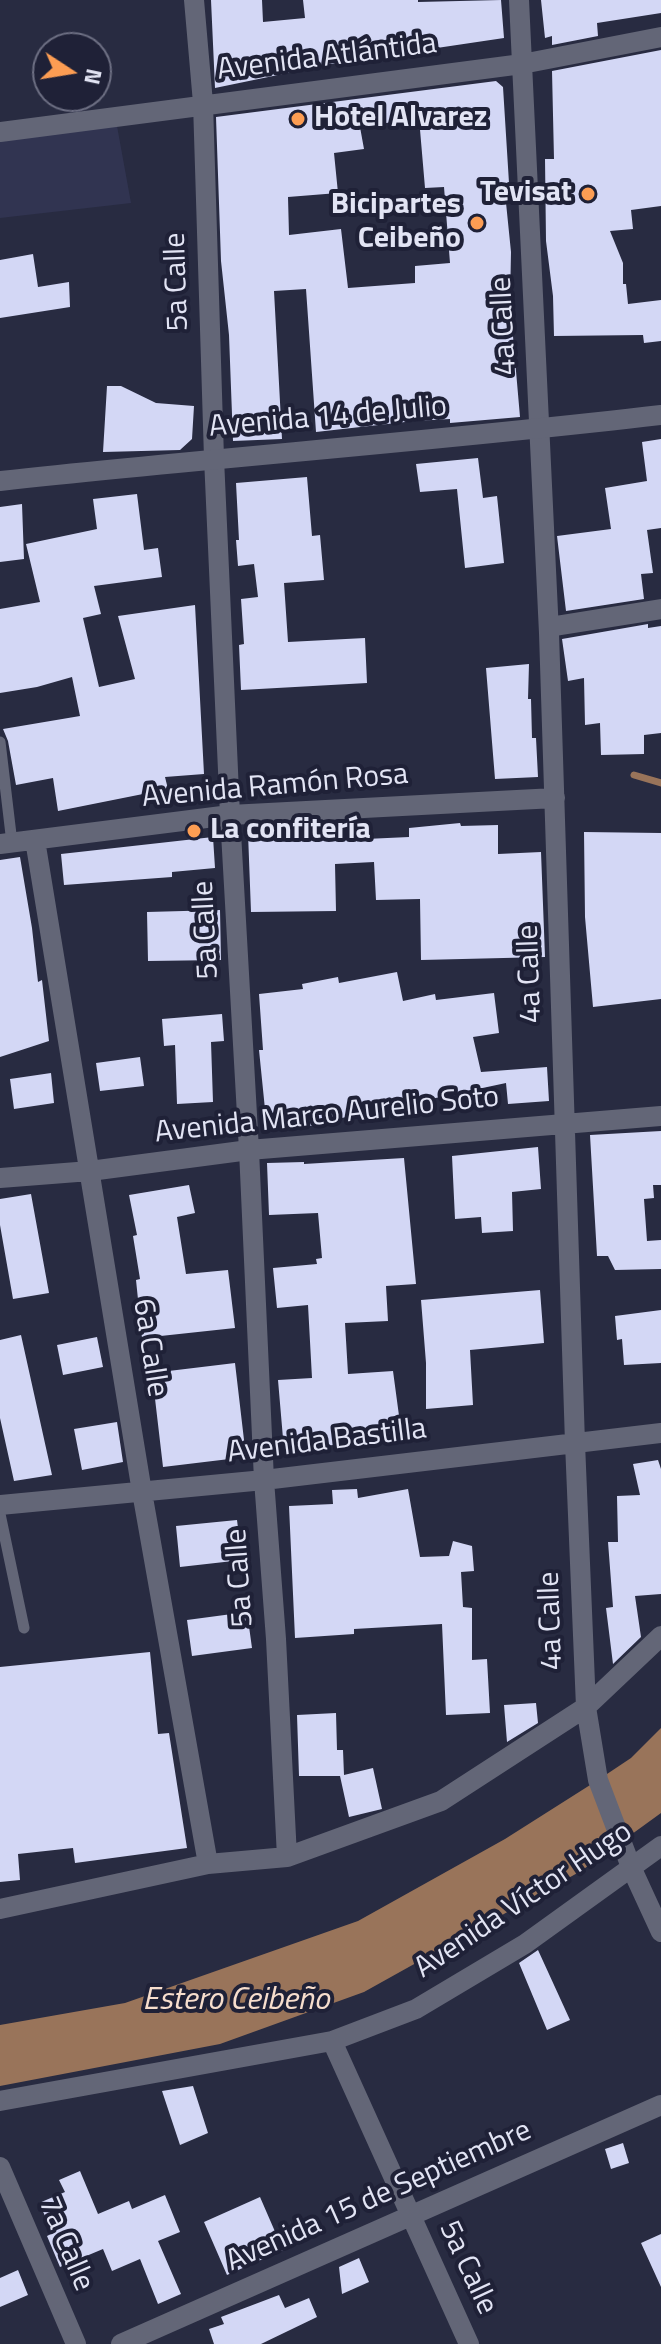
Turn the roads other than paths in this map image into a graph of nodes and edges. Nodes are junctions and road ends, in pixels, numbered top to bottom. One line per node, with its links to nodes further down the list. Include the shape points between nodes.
1 (194, 0): 5 (street, 5a Calle)
2 (519, 0): 4 (street, 4a Calle)
3 (661, 37): 4 (street, Avenida Atlántida)
4 (522, 64): 5 (street, Avenida Atlántida); 8 (street, 4a Calle)
5 (203, 103): 6 (street, Avenida Atlántida); 9 (street, 5a Calle)
6 (0, 132)
7 (661, 415): 8 (street, Avenida 14 de Julio)
8 (541, 430): 9 (street, Avenida 14 de Julio); 12 (street, 4a Calle)
9 (214, 458): 10 (street, Avenida 14 de Julio); 15 (street, 5a Calle)
10 (0, 481)
11 (661, 609): 12 (street)
12 (549, 627): 14 (street, 4a Calle)
13 (0, 742): 17 (lane)
14 (555, 798): 15 (street, Avenida Ramón Rosa); 19 (street, 4a Calle)
15 (230, 815): 16 (street, Avenida Ramón Rosa); 20 (street, 5a Calle)
16 (35, 840): 17 (street, Avenida Ramón Rosa); 21 (street, 6a Calle)
17 (6, 844)
18 (661, 1116): 19 (street, Avenida Marco Aurelio Soto)
19 (566, 1123): 20 (street, Avenida Marco Aurelio Soto); 24 (street, 4a Calle)
20 (249, 1150): 21 (street, Avenida Marco Aurelio Soto); 25 (street, 5a Calle)
21 (90, 1171): 22 (street, Avenida Marco Aurelio Soto); 26 (street, 6a Calle)
22 (0, 1178)
23 (661, 1433): 24 (street, Avenida Bastilla)
24 (575, 1443): 25 (street, Avenida Bastilla); 31 (street, 4a Calle)
25 (264, 1480): 26 (street, Avenida Bastilla); 33 (street, 5a Calle)
26 (142, 1492): 27 (street, Avenida Bastilla); 34 (street, 6a Calle)
27 (0, 1505)
28 (0, 1514): 29 (lane)
29 (24, 1628)
30 (661, 1636): 31 (street)
31 (586, 1707): 33 (street, via 441,1801); 35 (street, 4a Calle, via 598,1780)
32 (661, 1846): 35 (street, Avenida Víctor Hugo)
33 (287, 1857): 34 (street)
34 (208, 1864): 36 (street)
35 (631, 1867): 37 (street, 4a Calle); 38 (street, Avenida Víctor Hugo, via 525,1944 416,2009)
36 (0, 1909)
37 (661, 1932)
38 (332, 2041): 39 (street, Avenida Víctor Hugo); 42 (street, 5a Calle)
39 (0, 2101)
40 (661, 2105): 42 (street, Avenida 15 de Septiembre)
41 (0, 2167): 43 (street, 7a Calle)
42 (410, 2216): 44 (street, Avenida 15 de Septiembre); 45 (street, 5a Calle)
43 (76, 2344)
44 (121, 2344)
45 (469, 2344)

